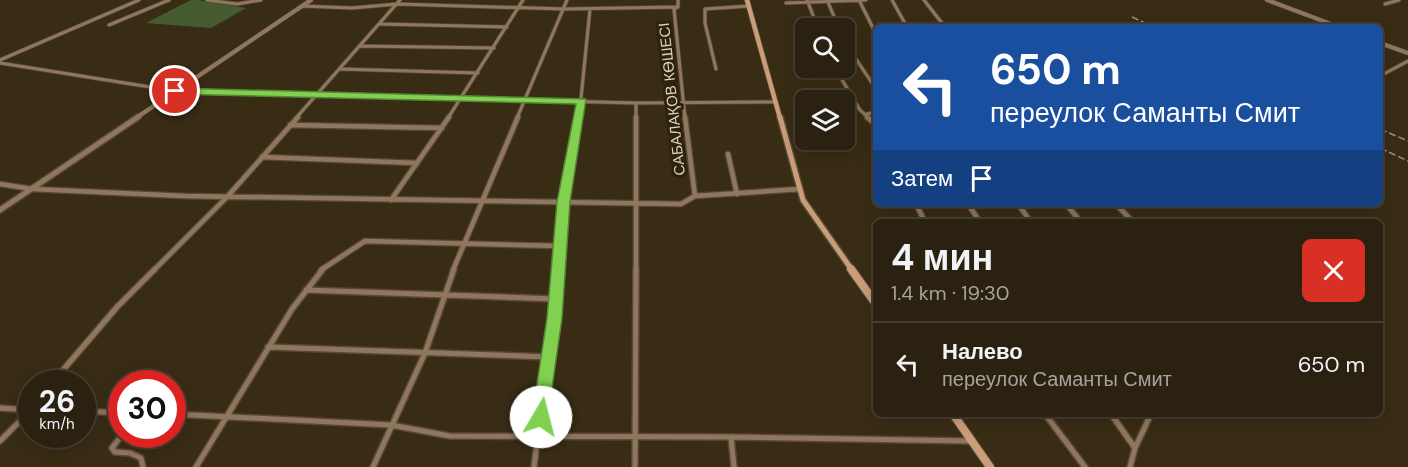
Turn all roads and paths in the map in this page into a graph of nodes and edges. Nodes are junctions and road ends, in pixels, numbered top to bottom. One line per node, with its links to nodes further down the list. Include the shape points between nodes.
1 (139, 0): 41 (street)
2 (169, 0): 33 (street)
3 (207, 0): 4 (street, via 237,4)
4 (261, 0)
5 (311, 0): 21 (street)
6 (523, 0): 24 (street)
7 (567, 0): 25 (street)
8 (678, 0): 23 (street, САБАЛАҚОВ КӨШЕСІ)
9 (747, 0): 22 (main road)
10 (859, 0): 11 (street); 17 (street); 35 (street)
11 (866, 0)
12 (891, 0): 30 (street)
13 (924, 0): 31 (street)
14 (1267, 0): 32 (street)
15 (1399, 0): 20 (street)
16 (807, 1): 17 (street); 19 (street); 27 (street)
17 (827, 1): 28 (street)
18 (398, 2): 21 (street, via 352,8); 24 (street); 29 (street)
19 (786, 3)
20 (1385, 4)
21 (302, 6): 49 (street)
22 (749, 6): 44 (street, via 705,9); 55 (main road)
23 (678, 7): 26 (street); 54 (street, САБАЛАҚОВ КӨШЕСІ, via 674,9 675,37)
24 (519, 8): 25 (street); 34 (street)
25 (564, 9): 26 (street); 52 (street)
26 (590, 9): 53 (street)
27 (814, 18)
28 (835, 18)
29 (380, 24): 34 (street); 37 (street)
30 (906, 24)
31 (943, 24)
32 (1331, 24)
33 (110, 25)
34 (507, 27): 38 (street)
35 (873, 28)
36 (1383, 44): 39 (street)
37 (360, 46): 38 (street); 43 (street)
38 (494, 48): 45 (street)
39 (1408, 53)
40 (855, 58): 48 (street)
41 (0, 61): 49 (street)
42 (1408, 61): 46 (street)
43 (340, 69): 45 (street); 50 (street)
44 (716, 69)
45 (478, 73): 51 (street)
46 (1383, 74)
47 (841, 78): 58 (street, via 860,110)
48 (873, 84)
49 (175, 91): 50 (street); 66 (street)
50 (316, 96): 51 (street); 60 (street)
51 (464, 96): 52 (street); 61 (street)
52 (527, 100): 53 (street); 72 (street)
53 (582, 101): 56 (street); 73 (street)
54 (684, 102): 55 (street); 56 (street); 69 (street, САБАЛАҚОВ КӨШЕСІ)
55 (776, 102): 67 (main road)
56 (636, 103): 74 (street)
57 (873, 113): 58 (street)
58 (867, 114): 59 (street)
59 (873, 121)
60 (290, 125): 61 (street); 63 (street)
61 (442, 128): 64 (street)
62 (728, 154): 68 (street)
63 (262, 157): 64 (street); 70 (street)
64 (417, 163): 71 (street)
65 (0, 184): 66 (street)
66 (32, 189): 70 (street); 77 (street)
67 (800, 189): 68 (street); 85 (main road, via 810,212)
68 (737, 194): 69 (street)
69 (695, 196): 74 (street, via 681,204)
70 (227, 197): 71 (street); 89 (street, via 117,307)
71 (391, 201): 72 (street)
72 (483, 201): 73 (street); 80 (street)
73 (564, 202): 74 (street); 81 (street)
74 (635, 203): 100 (street)
75 (1068, 207): 78 (street)
76 (1119, 207): 79 (street)
77 (0, 210)
78 (1078, 219)
79 (1130, 219)
80 (467, 243): 81 (street); 82 (street, via 365,241 318,273); 83 (street)
81 (560, 246): 84 (street)
82 (306, 290): 83 (street); 86 (street)
83 (443, 295): 84 (street); 87 (street)
84 (556, 299): 88 (street)
85 (873, 300)
86 (268, 347): 87 (street); 93 (street)
87 (425, 353): 88 (street); 99 (street)
88 (549, 357): 101 (street)
89 (63, 370)
90 (0, 408): 91 (street)
91 (18, 409)
92 (186, 415): 93 (street)
93 (226, 416): 99 (street); 108 (street)
94 (954, 417): 104 (main road)
95 (1047, 417): 114 (street)
96 (1113, 417): 106 (street)
97 (1150, 417): 106 (street)
98 (18, 422): 103 (street)
99 (391, 425): 101 (street, via 450,436); 109 (street)
100 (635, 436): 101 (street); 102 (street); 111 (street)
101 (538, 437): 110 (street)
102 (731, 437): 104 (street); 112 (street)
103 (0, 441)
104 (972, 441): 113 (main road)
105 (112, 448): 107 (street, via 141,459)
106 (1135, 448): 115 (street)
107 (143, 467)
108 (196, 467)
109 (373, 467)
110 (534, 467)
111 (635, 467)
112 (734, 467)
113 (990, 467)
114 (1085, 467)
115 (1130, 467)

